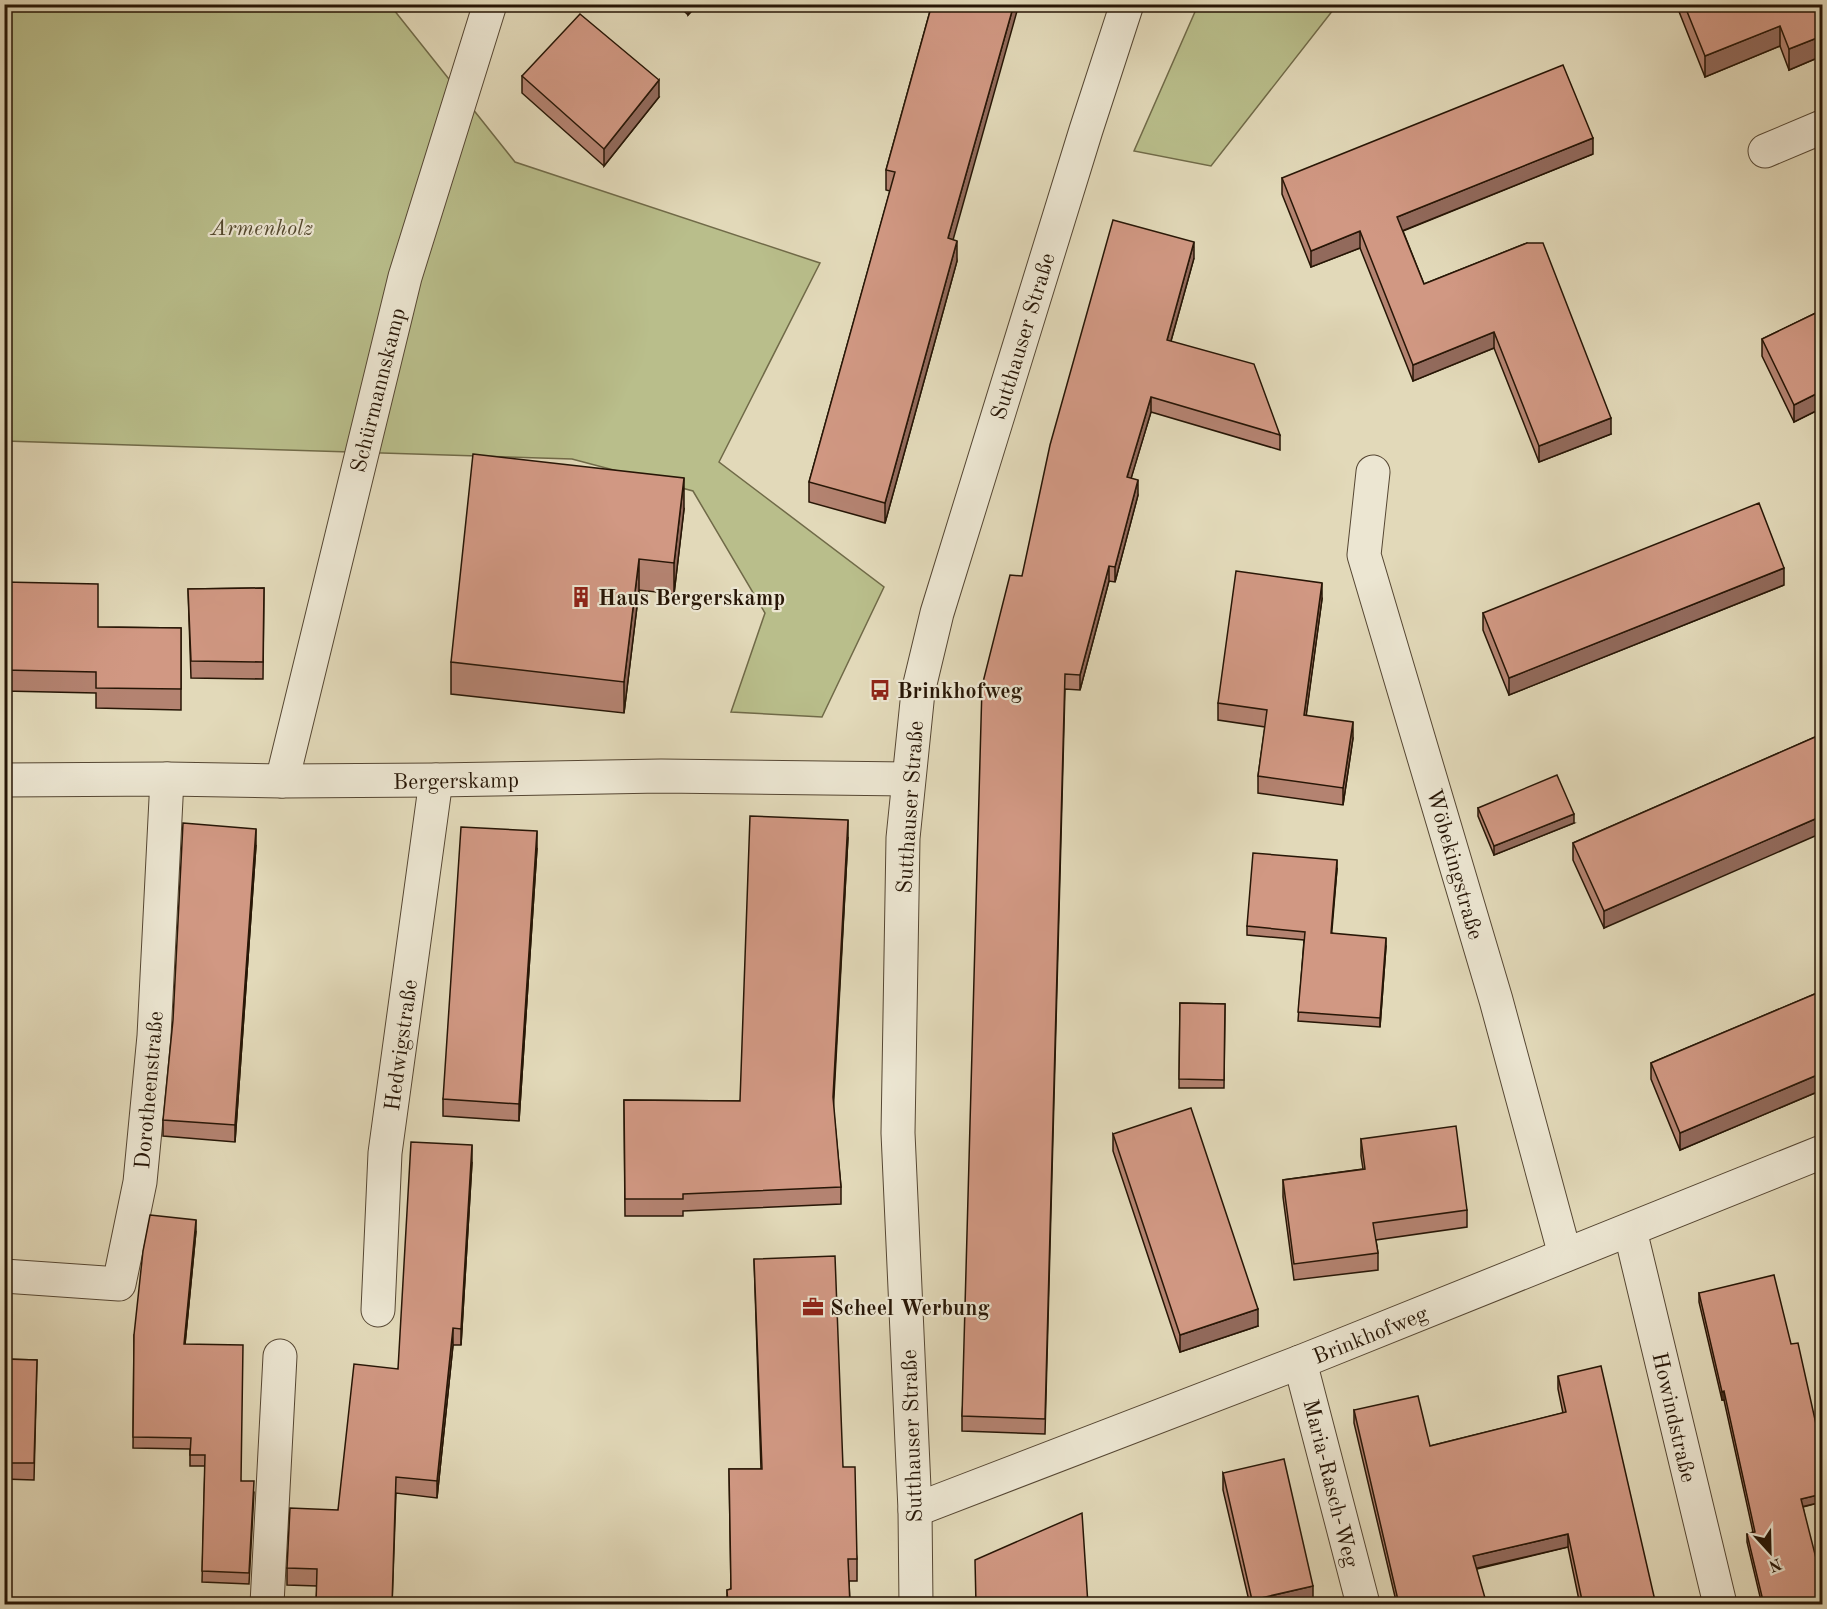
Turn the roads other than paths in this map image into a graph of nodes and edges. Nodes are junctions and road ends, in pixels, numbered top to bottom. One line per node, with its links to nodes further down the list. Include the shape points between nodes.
1 (490, 4): 10 (street, Schürmannskamp, via 405,277)
2 (1127, 4): 7 (street, Sutthauser Straße, via 937,613 918,692)
3 (1822, 127): 4 (street)
4 (1765, 151)
5 (1373, 472): 13 (street, Wöbekingstraße, via 1364,555 1496,1000)
6 (167, 779): 8 (street, Bergerskamp); 10 (street, Bergerskamp); 14 (street, Dorotheenstraße, via 152,1058 140,1182 119,1284)
7 (908, 779): 9 (street, Bergerskamp, via 661,776); 18 (street, Sutthauser Straße, via 903,838 898,1133)
8 (4, 780)
9 (436, 780): 10 (street, Bergerskamp); 15 (street, Hedwigstraße, via 385,1153)
10 (282, 781)
11 (1822, 1152): 12 (street, Brinkhofweg)
12 (1630, 1230): 13 (street, Brinkhofweg); 22 (street, Howindstraße)
13 (1564, 1255): 17 (street, Brinkhofweg)
14 (4, 1276)
15 (378, 1310)
16 (280, 1356): 19 (street)
17 (1300, 1362): 18 (street, Brinkhofweg); 21 (street, Maria-Rasch-Weg)
18 (915, 1510): 20 (street, Sutthauser Straße)
19 (267, 1605)
20 (916, 1605)
21 (1363, 1605)
22 (1720, 1605)

